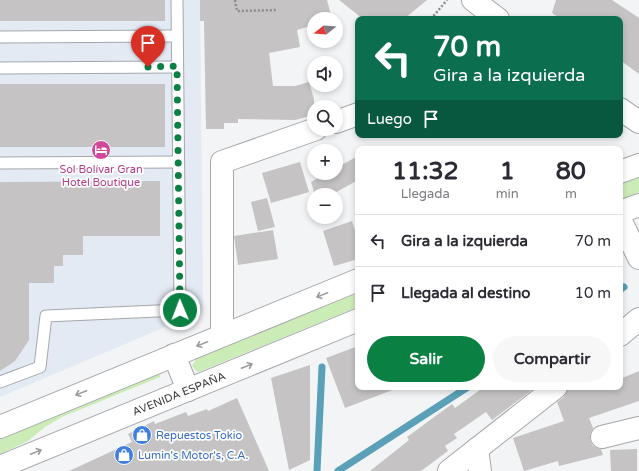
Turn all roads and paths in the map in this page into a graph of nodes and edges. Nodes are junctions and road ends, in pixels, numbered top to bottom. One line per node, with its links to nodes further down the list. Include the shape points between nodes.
1 (177, 0): 8 (lane)
2 (235, 0): 5 (path, via 237,11)
3 (447, 0): 6 (path)
4 (473, 0): 7 (main road)
5 (277, 10)
6 (434, 16)
7 (494, 16)
8 (177, 36): 9 (lane); 10 (lane)
9 (0, 37)
10 (177, 66): 11 (lane); 17 (lane)
11 (0, 68)
12 (623, 111): 15 (main road)
13 (355, 115): 14 (main road)
14 (343, 119)
15 (639, 122)
16 (307, 132): 29 (main road, via 222,162)
17 (178, 162): 18 (lane); 31 (lane, via 180,310 46,316 40,367)
18 (0, 163)
19 (639, 165): 20 (main road)
20 (623, 171)
21 (639, 205): 22 (main road)
22 (623, 211)
23 (623, 225): 24 (main road)
24 (639, 258)
25 (355, 281): 29 (main road, one-way to 29)
26 (639, 319): 28 (main road)
27 (355, 321): 32 (main road, AVENIDA ESPAÑA, one-way to 27)
28 (623, 332)
29 (222, 336): 30 (main road, one-way to 30)
30 (174, 355): 32 (main road); 34 (main road, one-way to 34)
31 (0, 382)
32 (188, 390): 38 (main road, AVENIDA ESPAÑA, one-way to 32)
33 (552, 390): 37 (main road)
34 (0, 426)
35 (639, 428): 36 (main road)
36 (602, 437)
37 (477, 449): 39 (main road); 40 (main road)
38 (0, 467)
39 (449, 471)
40 (480, 471)

